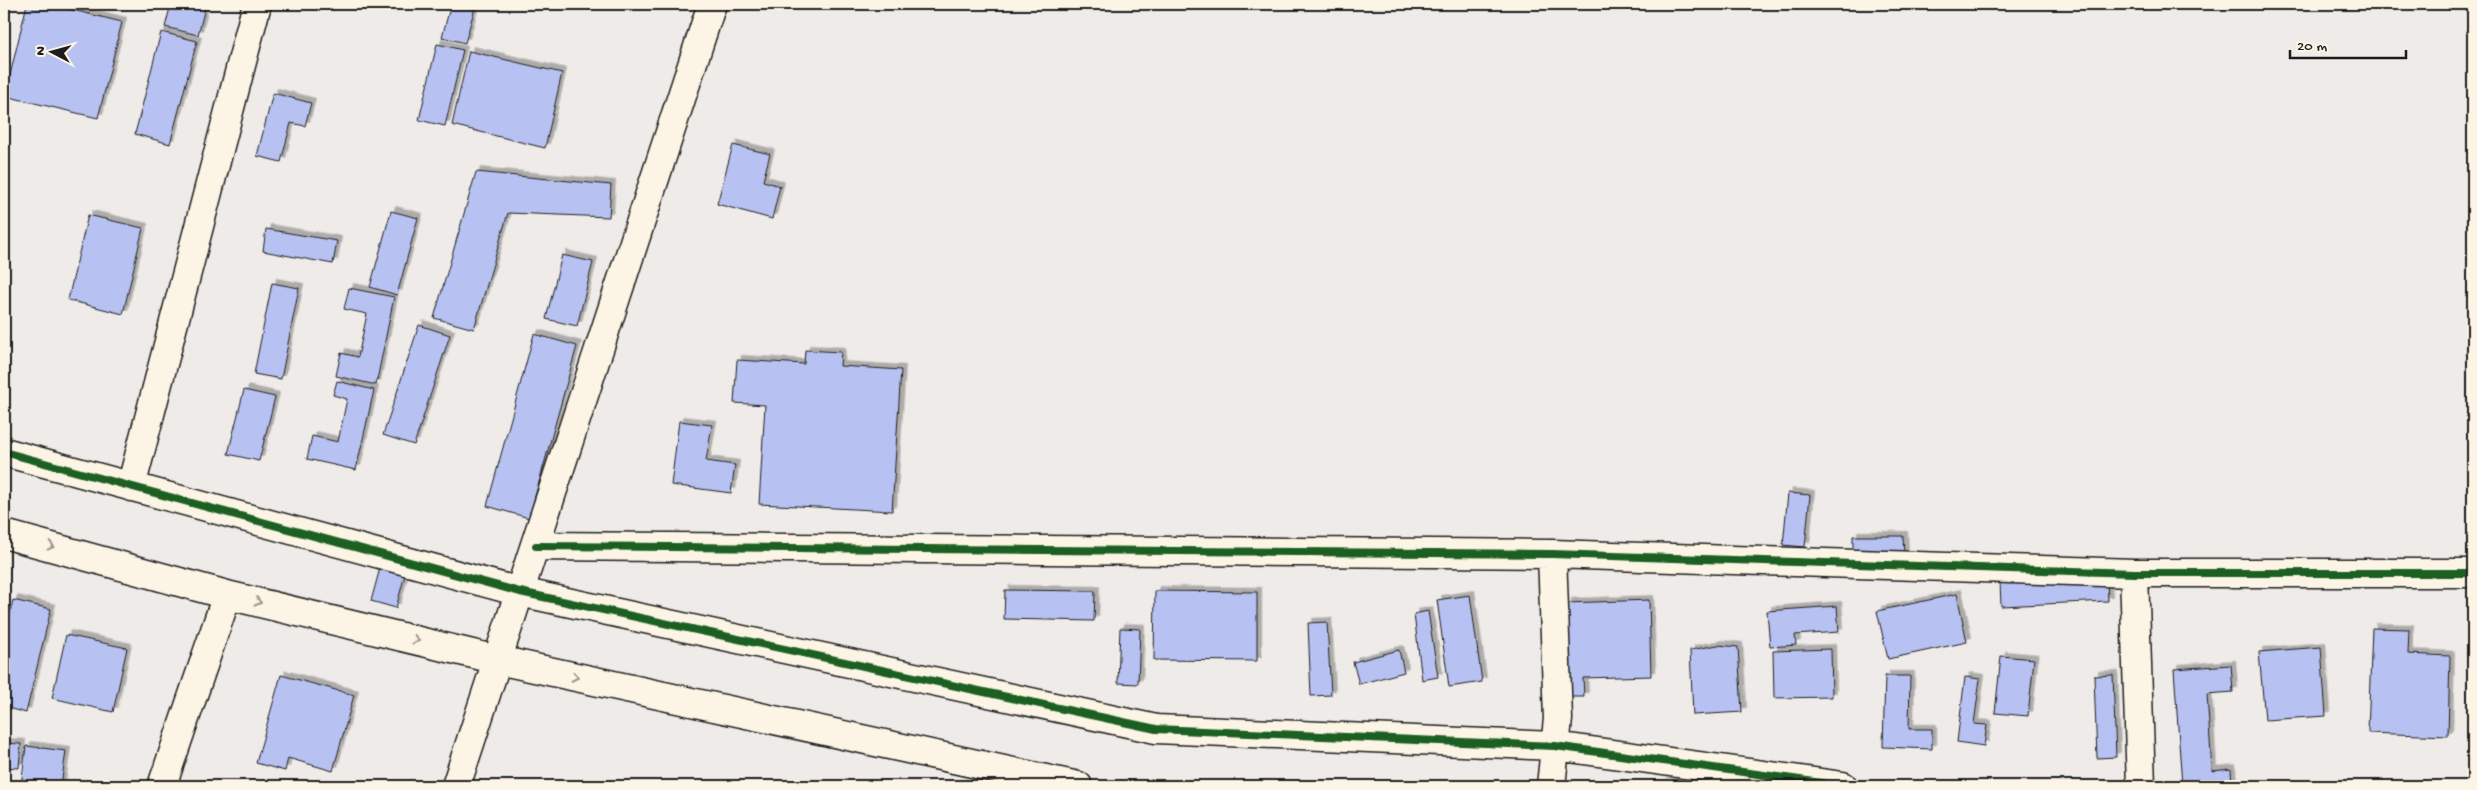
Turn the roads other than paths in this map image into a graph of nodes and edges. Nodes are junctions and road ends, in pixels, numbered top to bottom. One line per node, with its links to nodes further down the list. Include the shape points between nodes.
1 (257, 4): 4 (street)
2 (712, 4): 6 (street)
3 (4, 452): 4 (street)
4 (131, 487): 10 (street)
5 (4, 534): 11 (street, one-way to 11)
6 (536, 546): 7 (street); 10 (street)
7 (1552, 554): 8 (street); 13 (street, via 1558,719)
8 (2134, 573): 9 (street); 19 (street)
9 (2473, 573)
10 (520, 592): 12 (street); 13 (street, via 1156,728)
11 (227, 595): 12 (street, one-way to 12); 14 (street)
12 (498, 660): 15 (street); 16 (street, one-way to 16)
13 (1555, 746): 17 (street); 18 (street)
14 (162, 786)
15 (456, 786)
16 (1078, 786)
17 (1552, 786)
18 (1842, 786)
19 (2141, 786)

